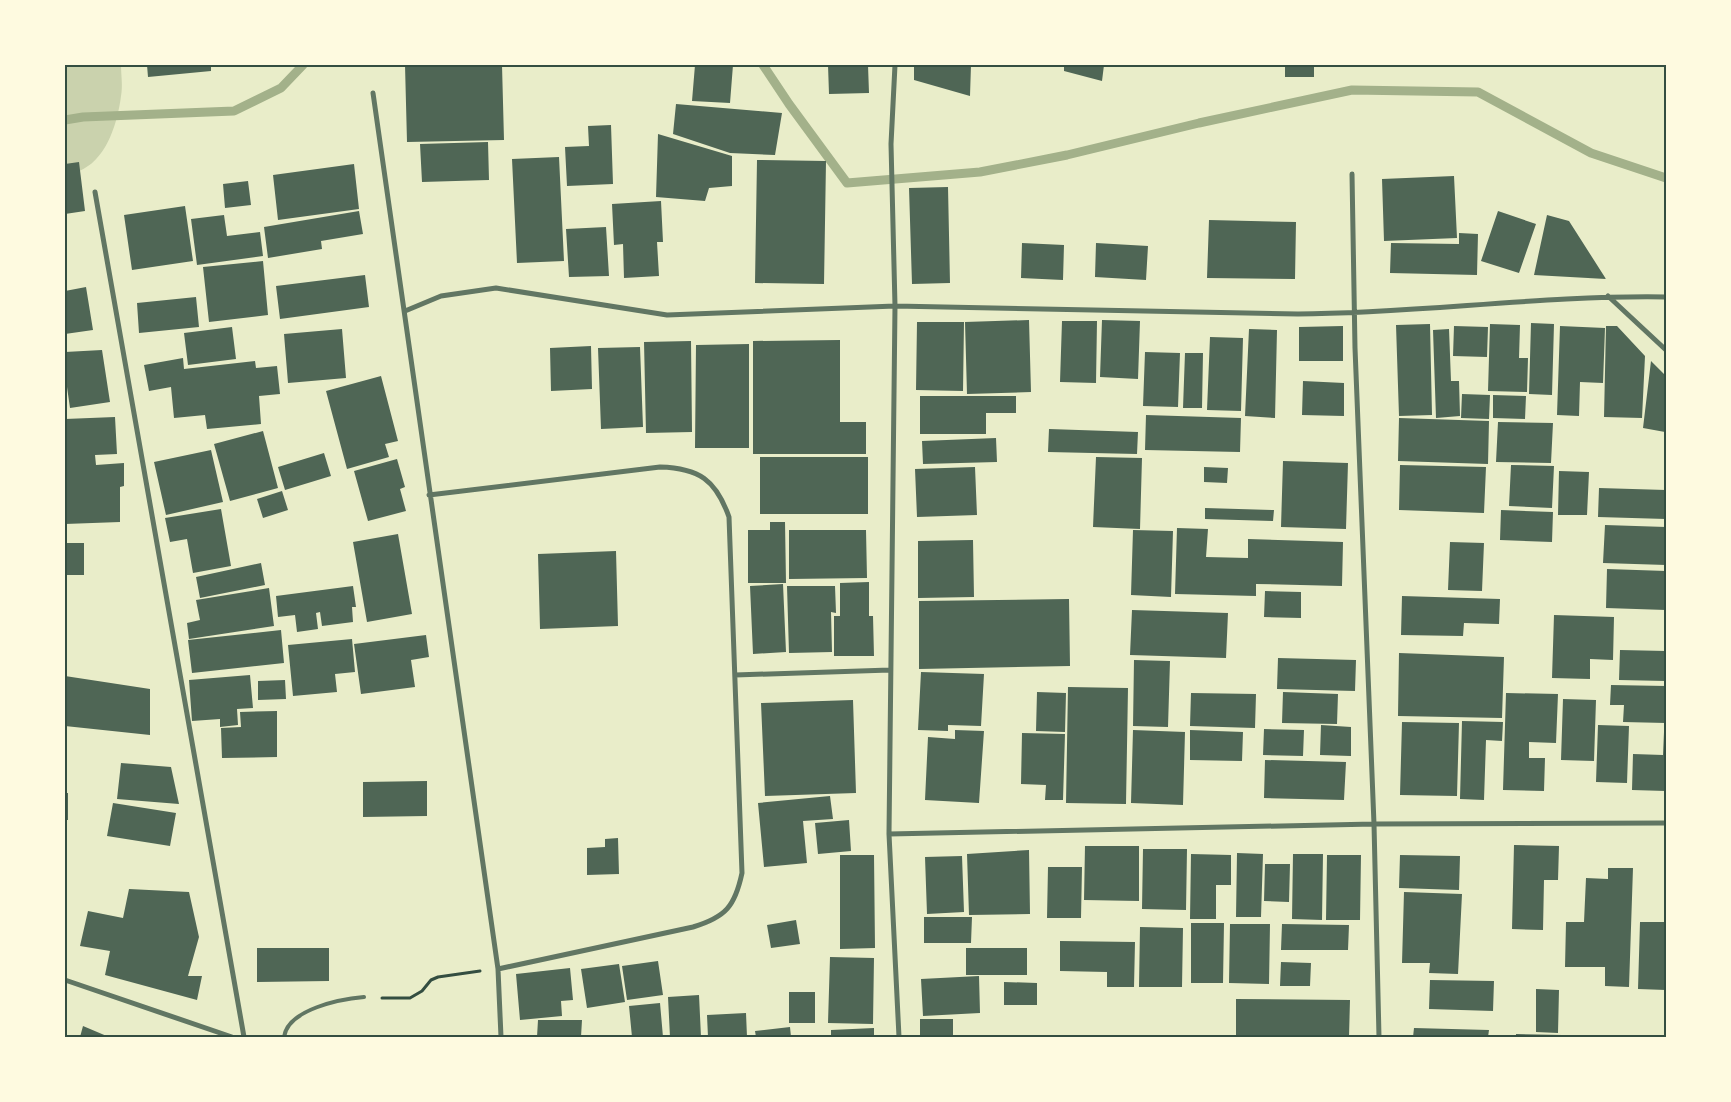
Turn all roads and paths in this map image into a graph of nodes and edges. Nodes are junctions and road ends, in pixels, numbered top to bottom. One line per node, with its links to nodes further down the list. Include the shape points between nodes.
1 (895, 65): 7 (street, via 891,144)
2 (373, 93): 8 (street)
3 (1352, 174): 9 (street)
4 (95, 192): 21 (street)
5 (1608, 296): 6 (street); 9 (street); 10 (street)
6 (1666, 297)
7 (895, 306): 8 (street, via 667,315 496,288 441,296); 9 (street); 12 (street)
8 (405, 311): 11 (street)
9 (1354, 314): 15 (street)
10 (1666, 350)
11 (429, 495): 13 (street, via 660,467 696,473 712,484 723,499 728,517); 17 (street)
12 (890, 670): 13 (street); 16 (street)
13 (735, 675): 17 (street, via 742,873 738,893 728,909 712,921 693,927)
14 (1666, 823): 15 (street)
15 (1374, 824): 16 (street); 25 (street)
16 (889, 834): 24 (street)
17 (498, 969): 19 (path, via 438,977 410,998); 23 (street)
18 (65, 980): 20 (street)
19 (364, 997): 22 (lane, via 342,999 301,1015 284,1032)
20 (232, 1037)
21 (244, 1037)
22 (284, 1037)
23 (501, 1037)
24 (899, 1037)
25 (1379, 1037)

